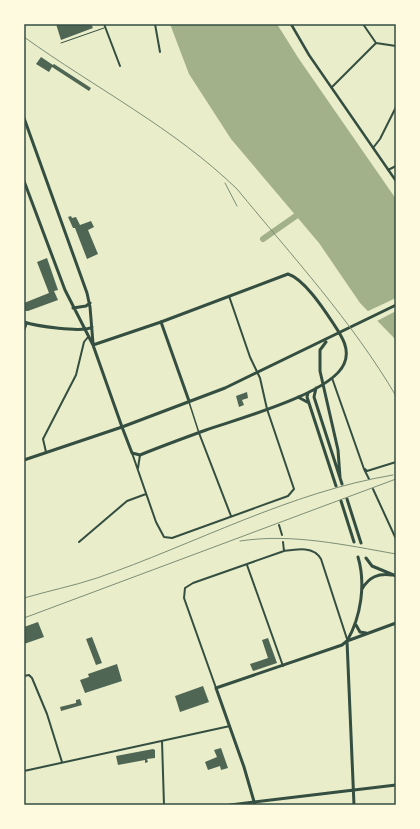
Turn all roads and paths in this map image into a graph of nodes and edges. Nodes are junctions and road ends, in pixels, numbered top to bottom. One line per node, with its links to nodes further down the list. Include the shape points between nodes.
1 (104, 24): 5 (street)
2 (155, 24): 9 (street)
3 (291, 24): 11 (street)
4 (363, 24): 7 (street)
5 (105, 28): 6 (lane); 10 (street)
6 (61, 43)
7 (376, 43): 8 (street); 11 (street)
8 (396, 46)
9 (160, 52)
10 (120, 66)
11 (331, 88): 14 (street)
12 (396, 107): 14 (street)
13 (24, 118): 20 (main road)
14 (373, 148): 16 (street)
15 (396, 166): 16 (street)
16 (388, 170): 18 (street)
17 (24, 181): 22 (main road)
18 (396, 181)
19 (229, 296): 24 (main road); 31 (main road, via 280,276 288,274 298,278 343,339 346,348 345,361); 38 (street, via 260,378)
20 (90, 303): 22 (main road); 25 (main road)
21 (396, 306): 29 (main road)
22 (73, 308): 26 (main road)
23 (26, 322): 26 (main road); 27 (street)
24 (161, 322): 30 (main road); 36 (main road)
25 (92, 327): 26 (main road); 30 (main road)
26 (84, 329): 28 (main road)
27 (24, 331)
28 (88, 337): 30 (main road); 41 (street, via 84,342 76,375 43,439)
29 (330, 338): 36 (main road, via 246,379); 48 (main road, via 324,343 319,358 338,450)
30 (93, 345): 39 (main road)
31 (332, 378): 32 (main road); 47 (street)
32 (316, 388): 33 (main road); 35 (main road)
33 (309, 392): 34 (main road); 35 (main road); 37 (main road, via 307,397)
34 (297, 397): 37 (main road); 38 (main road)
35 (314, 397): 48 (main road)
36 (189, 401): 39 (main road); 40 (street)
37 (310, 404): 51 (main road)
38 (267, 409): 40 (main road); 56 (street, via 294,489 288,496)
39 (122, 426): 41 (main road); 42 (main road)
40 (199, 433): 43 (main road); 56 (street)
41 (46, 452): 44 (main road)
42 (132, 453): 43 (main road); 46 (street)
43 (140, 455): 46 (street)
44 (24, 460)
45 (396, 462): 47 (street, via 367,471)
46 (138, 469): 53 (street)
47 (364, 469): 49 (street)
48 (340, 477): 50 (main road)
49 (369, 479)
50 (342, 484)
51 (336, 486)
52 (373, 488): 59 (street)
53 (146, 494): 56 (street, via 164,537 172,538); 60 (street, via 127,501)
54 (347, 499): 63 (main road)
55 (340, 501): 62 (main road)
56 (230, 516)
57 (278, 524): 58 (street)
58 (282, 535)
59 (396, 539)
60 (79, 542)
61 (283, 542): 64 (street)
62 (354, 542)
63 (361, 543)
64 (284, 551): 67 (street); 73 (street, via 314,550 318,553)
65 (358, 557): 70 (main road)
66 (366, 558): 68 (main road, via 372,566)
67 (247, 565): 76 (street); 78 (street, via 185,588 184,598)
68 (392, 575): 69 (main road); 70 (main road, via 377,575)
69 (396, 576)
70 (361, 590): 72 (main road)
71 (396, 623): 74 (main road)
72 (355, 627): 73 (street, via 348,630); 74 (main road); 75 (main road)
73 (345, 628): 75 (street)
74 (367, 634): 75 (main road)
75 (348, 641): 76 (main road); 84 (main road)
76 (283, 666): 78 (main road)
77 (24, 676): 81 (street, via 29,675 32,678 47,714)
78 (216, 688): 79 (main road)
79 (230, 726): 80 (street); 85 (main road)
80 (162, 741): 81 (street); 86 (street)
81 (62, 762): 82 (street)
82 (24, 771)
83 (396, 785): 84 (main road)
84 (354, 790): 85 (main road); 88 (main road)
85 (255, 804): 87 (main road)
86 (164, 805)
87 (230, 805)
88 (354, 805)

